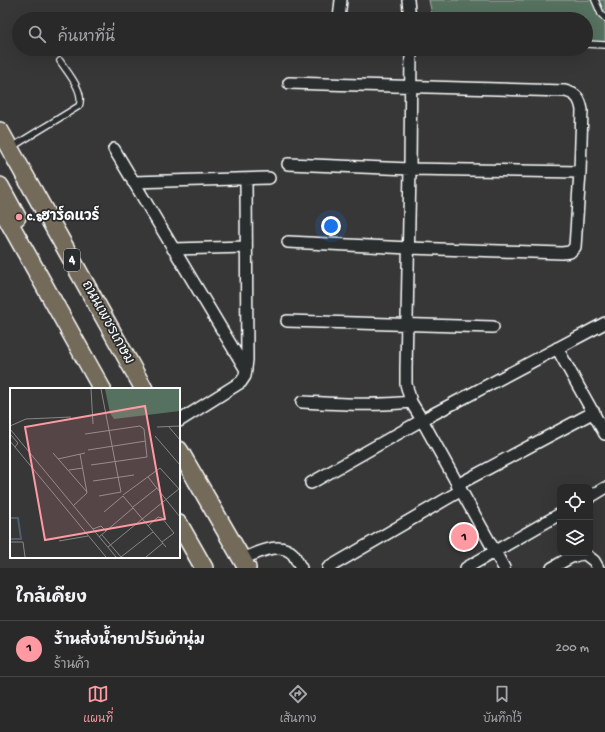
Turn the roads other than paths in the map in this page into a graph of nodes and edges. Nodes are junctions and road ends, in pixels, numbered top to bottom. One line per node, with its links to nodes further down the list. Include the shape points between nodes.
1 (341, 0): 4 (street)
2 (408, 0): 5 (street)
3 (595, 0): 6 (lane)
4 (340, 12)
5 (409, 12)
6 (605, 18)
7 (593, 44): 8 (lane)
8 (605, 45)
9 (411, 56): 12 (street)
10 (60, 61): 14 (lane, via 79,91 79,106)
11 (288, 83): 12 (street)
12 (411, 86): 17 (street); 18 (street, via 572,93 580,101 582,110)
13 (0, 131): 14 (main road, ถนนเพชรเกษม / 4)
14 (10, 148): 36 (main road, ถนนเพชรเกษม / 4)
15 (114, 149): 21 (street)
16 (288, 164): 17 (street)
17 (410, 169): 18 (street); 26 (street)
18 (580, 172): 26 (street, via 575,247 570,252 562,254)
19 (269, 178): 20 (street)
20 (246, 179): 21 (street); 25 (street)
21 (133, 182): 27 (street)
22 (0, 186): 28 (main road, via 31,242)
23 (0, 206): 28 (main road)
24 (288, 242): 26 (street)
25 (246, 247): 27 (street); 34 (street)
26 (409, 248): 31 (street)
27 (173, 249): 34 (street)
28 (31, 263): 35 (main road)
29 (288, 321): 31 (street)
30 (605, 323): 33 (street)
31 (408, 324): 32 (street); 38 (street, via 406,384)
32 (493, 327)
33 (557, 348): 39 (street); 41 (street)
34 (246, 370): 40 (street, via 241,382)
35 (101, 388)
36 (143, 388)
37 (302, 402): 38 (street, via 364,405)
38 (411, 402): 41 (street)
39 (594, 412): 42 (street); 45 (street)
40 (180, 420)
41 (422, 420): 44 (street); 45 (street)
42 (605, 434)
43 (180, 452): 51 (main road)
44 (311, 483)
45 (459, 488): 50 (street); 54 (street)
46 (605, 488): 47 (street)
47 (593, 494)
48 (557, 516): 50 (street)
49 (180, 526): 52 (main road)
50 (495, 552): 55 (street); 56 (street)
51 (244, 564): 53 (street, via 266,550 277,548 286,549 293,554)
52 (204, 568)
53 (300, 568)
54 (328, 568)
55 (466, 568)
56 (504, 568)
57 (552, 568): 58 (street, via 579,554 586,554)
58 (598, 568)

